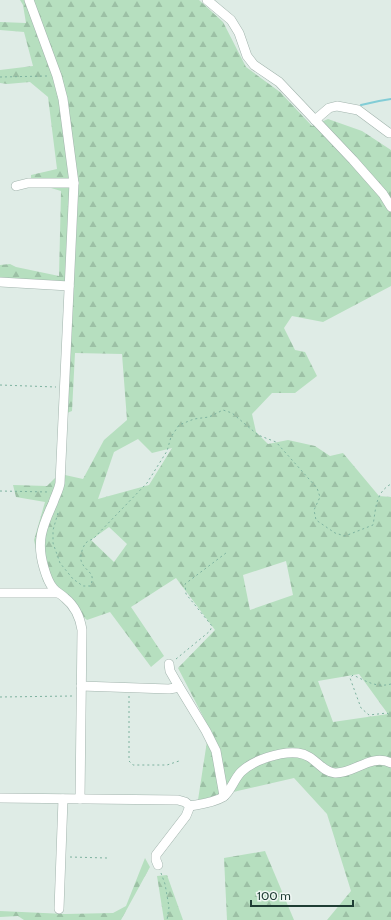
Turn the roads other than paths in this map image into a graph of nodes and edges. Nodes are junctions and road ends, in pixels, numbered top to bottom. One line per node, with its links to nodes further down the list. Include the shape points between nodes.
1 (29, 0): 5 (street, via 63,99)
2 (208, 0): 3 (street, via 231,20 254,65 279,82)
3 (315, 120): 4 (street, via 329,108 337,106 358,110); 7 (street, via 384,194)
4 (391, 133)
5 (74, 183): 6 (street, via 28,183); 9 (street)
6 (16, 186)
7 (391, 207)
8 (0, 282): 9 (street)
9 (68, 286): 11 (street, via 60,483 46,518 40,547 47,576)
10 (0, 593): 11 (street)
11 (57, 593): 14 (street, via 73,606 80,620)
12 (169, 664): 13 (street)
13 (178, 685): 14 (street, via 169,689); 16 (street, via 216,751)
14 (81, 686): 19 (street)
15 (391, 763): 16 (street, via 378,760 334,773 326,770 311,757 298,753 282,753 257,761 241,772)
16 (224, 796): 20 (street, via 213,802)
17 (0, 798): 18 (street)
18 (63, 799): 19 (street); 22 (street)
19 (80, 800): 20 (street, via 178,800)
20 (190, 806): 21 (street, via 186,816 156,855)
21 (158, 865)
22 (59, 909)

